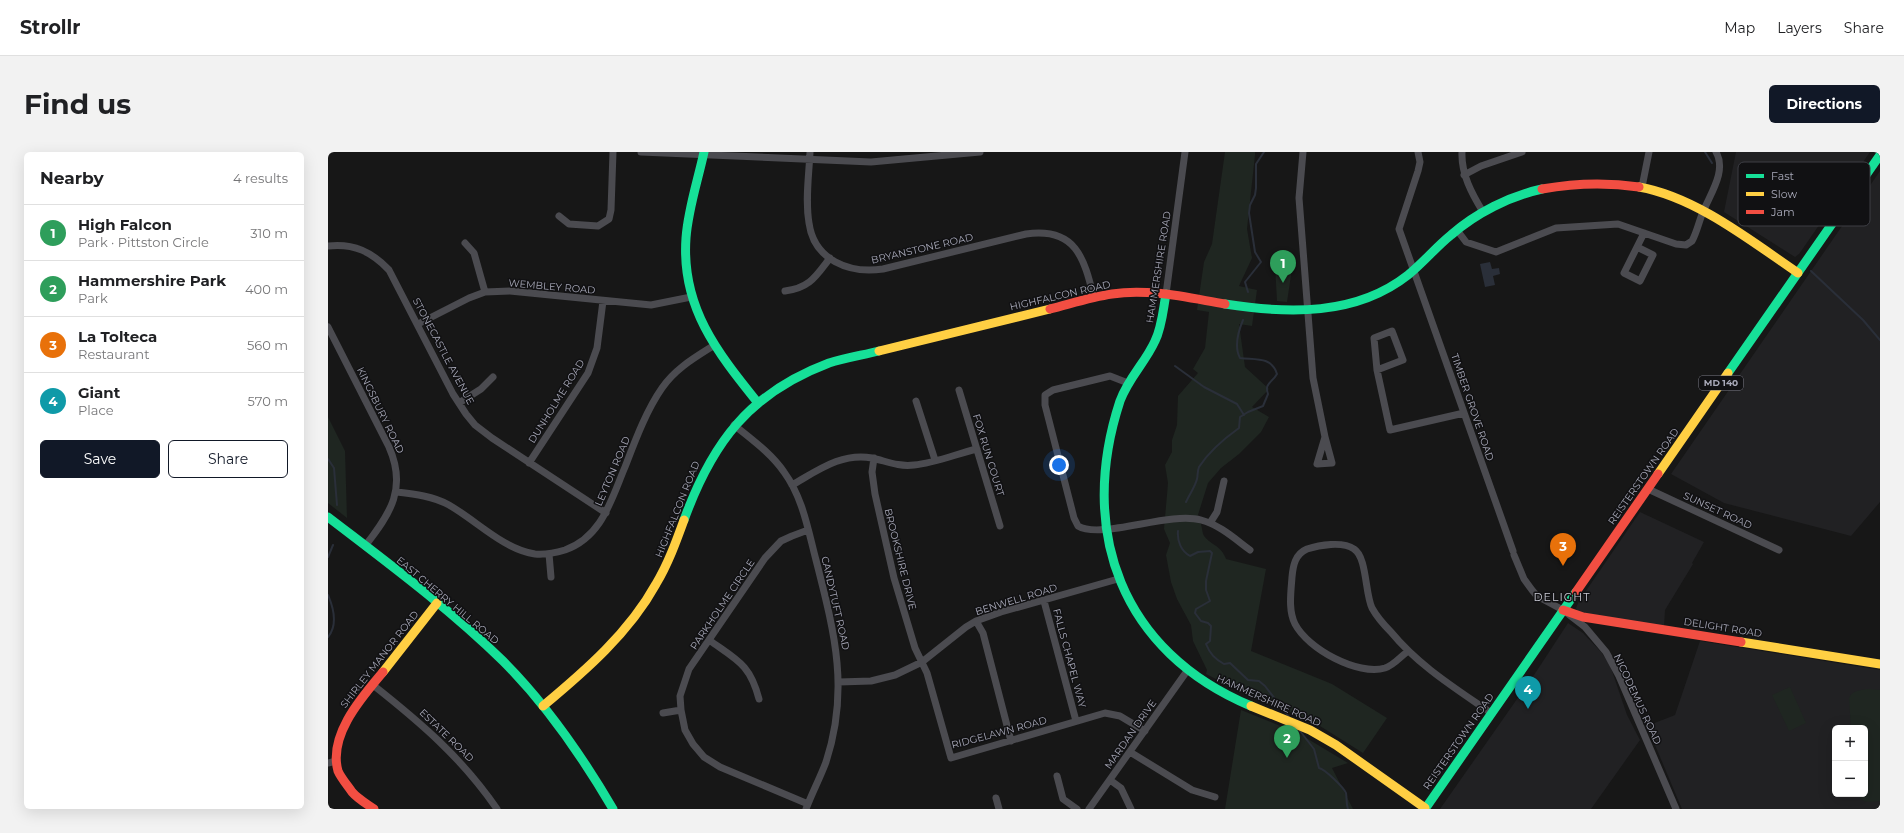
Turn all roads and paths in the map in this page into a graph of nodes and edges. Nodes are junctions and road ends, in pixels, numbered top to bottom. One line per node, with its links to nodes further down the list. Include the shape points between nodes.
1 (613, 152): 21 (street, via 609,219 604,224 593,226 569,224)
2 (641, 152): 12 (street)
3 (810, 152): 15 (street, BRYANSTONE ROAD)
4 (980, 152): 14 (street)
5 (1185, 152): 33 (street, HAMMERSHIRE ROAD)
6 (1303, 152): 37 (street, via 1299,198)
7 (1418, 152): 29 (street, TIMBER GROVE ROAD, via 1420,162 1399,229)
8 (1462, 152): 17 (street)
9 (1522, 152): 17 (street, via 1481,166)
10 (1649, 152): 18 (street)
11 (1716, 152): 19 (street, via 1719,171)
12 (704, 153): 15 (street); 34 (street, via 686,238 686,267)
13 (1880, 154): 16 (street, REISTERSTOWN ROAD / MD 140)
14 (916, 155): 15 (street, via 872,162)
15 (810, 161): 28 (street, BRYANSTONE ROAD, via 808,222 817,244)
16 (1870, 169)
17 (1464, 175): 20 (street)
18 (1642, 187): 19 (street, HIGHFALCON ROAD, via 1677,198); 20 (street, HIGHFALCON ROAD, via 1600,182 1557,185 1523,194)
19 (1704, 211): 24 (street, via 1692,241 1686,245); 30 (street, HIGHFALCON ROAD)
20 (1484, 212): 23 (street, HIGHFALCON ROAD)
21 (559, 216)
22 (1830, 226): 30 (street, REISTERSTOWN ROAD / MD 140)
23 (1457, 230): 24 (street, via 1466,242 1496,252 1556,228 1618,224); 29 (street, HIGHFALCON ROAD)
24 (1644, 234): 27 (street)
25 (464, 243): 32 (street, via 474,253)
26 (328, 246): 38 (street, STONECASTLE AVENUE, via 354,247 382,262 394,278)
27 (1637, 247): 27 (street, via 1653,255 1640,281 1624,273)
28 (830, 258): 31 (street, via 808,284); 35 (street, BRYANSTONE ROAD, via 849,269 870,271 1044,232 1061,237 1075,246 1084,261)
29 (1415, 270): 37 (street, HIGHFALCON ROAD, via 1386,289 1358,301); 48 (street, TIMBER GROVE ROAD)
30 (1798, 273): 57 (street, REISTERSTOWN ROAD / MD 140)
31 (785, 291)
32 (485, 292): 36 (street, WEMBLEY ROAD, via 510,291); 38 (street, WEMBLEY ROAD)
33 (1166, 294): 35 (street, HIGHFALCON ROAD, via 1130,292); 37 (street, HIGHFALCON ROAD, via 1277,311); 43 (street, HAMMERSHIRE ROAD, via 1155,342)
34 (691, 297): 36 (street, WEMBLEY ROAD, via 651,305); 40 (street)
35 (1094, 298): 47 (street, HIGHFALCON ROAD, via 830,363 790,380)
36 (603, 301): 54 (street, DUNHOLME ROAD, via 597,348 588,373)
37 (1308, 311): 50 (street, via 1313,378)
38 (418, 324): 46 (street, STONECASTLE AVENUE)
39 (328, 327): 58 (street, KINGSBURY ROAD, via 393,456 397,474)
40 (713, 346): 47 (street); 59 (street, LEYTON ROAD, via 684,364 662,388 638,436)
41 (1377, 370): 41 (street, via 1374,338 1392,331 1403,360); 48 (street, via 1390,430)
42 (493, 377): 46 (street, via 481,389)
43 (1128, 382): 63 (street, HAMMERSHIRE ROAD, via 1107,456 1103,495); 63 (street, via 1110,376 1053,390 1045,395 1044,400 1076,522 1086,530)
44 (959, 390): 51 (street, FOX RUN COURT)
45 (916, 401): 53 (street)
46 (459, 403): 54 (street, STONECASTLE AVENUE, via 475,425)
47 (758, 403): 49 (street, HIGHFALCON ROAD)
48 (1464, 413): 73 (street, TIMBER GROVE ROAD, via 1524,579 1538,596)
49 (734, 425): 56 (street, CANDYTUFT ROAD, via 778,464); 83 (street, HIGHFALCON ROAD, via 701,474 667,562 643,605 600,658)
50 (1325, 437)
51 (977, 449): 53 (street); 62 (street, FOX RUN COURT)
52 (874, 458): 53 (street, via 903,465 923,464); 56 (street, via 855,456 841,459); 77 (street, BROOKSHIRE DRIVE, via 872,472 886,543 911,634)
53 (935, 460)
54 (529, 463): 59 (street, STONECASTLE AVENUE)
55 (1224, 480): 61 (street, via 1217,512)
56 (792, 485): 64 (street, CANDYTUFT ROAD)
57 (1648, 488): 67 (street, SUNSET ROAD); 73 (street, REISTERSTOWN ROAD / MD 140)
58 (396, 492): 65 (street, KINGSBURY ROAD, via 389,513); 68 (street, LEYTON ROAD, via 439,500 517,548 536,554)
59 (606, 513): 68 (street, LEYTON ROAD, via 586,538 570,548)
60 (328, 517): 65 (street, EAST CHERRY HILL ROAD)
61 (1210, 523): 63 (street, via 1195,518 1180,518); 66 (street, via 1227,532)
62 (1000, 526)
63 (1105, 529): 70 (street, HAMMERSHIRE ROAD)
64 (808, 530): 75 (street, PARKHOLME CIRCLE, via 773,548); 80 (street, CANDYTUFT ROAD, via 833,627)
65 (365, 546): 72 (street, EAST CHERRY HILL ROAD)
66 (1250, 550)
67 (1779, 550)
68 (549, 554): 69 (street)
69 (551, 577)
70 (1118, 580): 71 (street, BENWELL ROAD); 79 (street, HAMMERSHIRE ROAD, via 1145,627)
71 (1044, 601): 74 (street, BENWELL ROAD); 87 (street, FALLS CHAPEL WAY)
72 (437, 602): 81 (street, SHIRLEY MANOR ROAD); 83 (street, EAST CHERRY HILL ROAD, via 504,663)
73 (1563, 610): 78 (street, DELIGHT ROAD, via 1583,617); 86 (street, REISTERSTOWN ROAD / MD 140); 105 (street, NICODEMUS ROAD, via 1585,627 1606,652)
74 (976, 621): 77 (street, BENWELL ROAD); 89 (street, via 983,633)
75 (709, 640): 82 (street, via 748,669); 84 (street, PARKHOLME CIRCLE, via 684,679 680,696)
76 (1407, 652): 76 (street, via 1371,606 1361,559 1354,549 1342,545 1318,546 1302,551 1298,555 1293,568 1290,606 1295,624 1307,639 1338,661 1376,670 1392,665); 86 (street)
77 (922, 662): 80 (street, BENWELL ROAD, via 884,679); 89 (street, RIDGELAWN ROAD, via 951,758)
78 (1880, 664)
79 (1188, 671): 88 (street, MARDAN DRIVE); 104 (street, HAMMERSHIRE ROAD, via 1219,691 1323,737)
80 (839, 682): 96 (street, CANDYTUFT ROAD, via 837,711 826,762)
81 (373, 685): 91 (street, SHIRLEY MANOR ROAD, via 342,725); 98 (street, ESTATE ROAD, via 420,722 450,750)
82 (759, 699)
83 (543, 706): 99 (street, EAST CHERRY HILL ROAD, via 589,769)
84 (681, 710): 85 (street); 96 (street, PARKHOLME CIRCLE, via 688,737 710,762)
85 (663, 713)
86 (1491, 713): 104 (street, REISTERSTOWN ROAD / MD 140)
87 (1076, 721): 88 (street, RIDGELAWN ROAD, via 1112,713); 89 (street, RIDGELAWN ROAD)
88 (1145, 731): 90 (street, MARDAN DRIVE)
89 (1011, 741)
90 (1130, 752): 93 (street, MARDAN DRIVE); 94 (street, via 1192,790)
91 (332, 762): 97 (street, SHIRLEY MANOR ROAD, via 347,786)
92 (1056, 776): 101 (street, via 1063,799)
93 (1110, 780): 102 (street, MARDAN DRIVE); 103 (street, via 1121,788)
94 (1215, 797)
95 (996, 798): 100 (street)
96 (807, 806)
97 (374, 809)
98 (497, 809)
99 (613, 809)
100 (999, 809)
101 (1077, 809)
102 (1089, 809)
103 (1131, 809)
104 (1425, 809)
105 (1676, 809)

